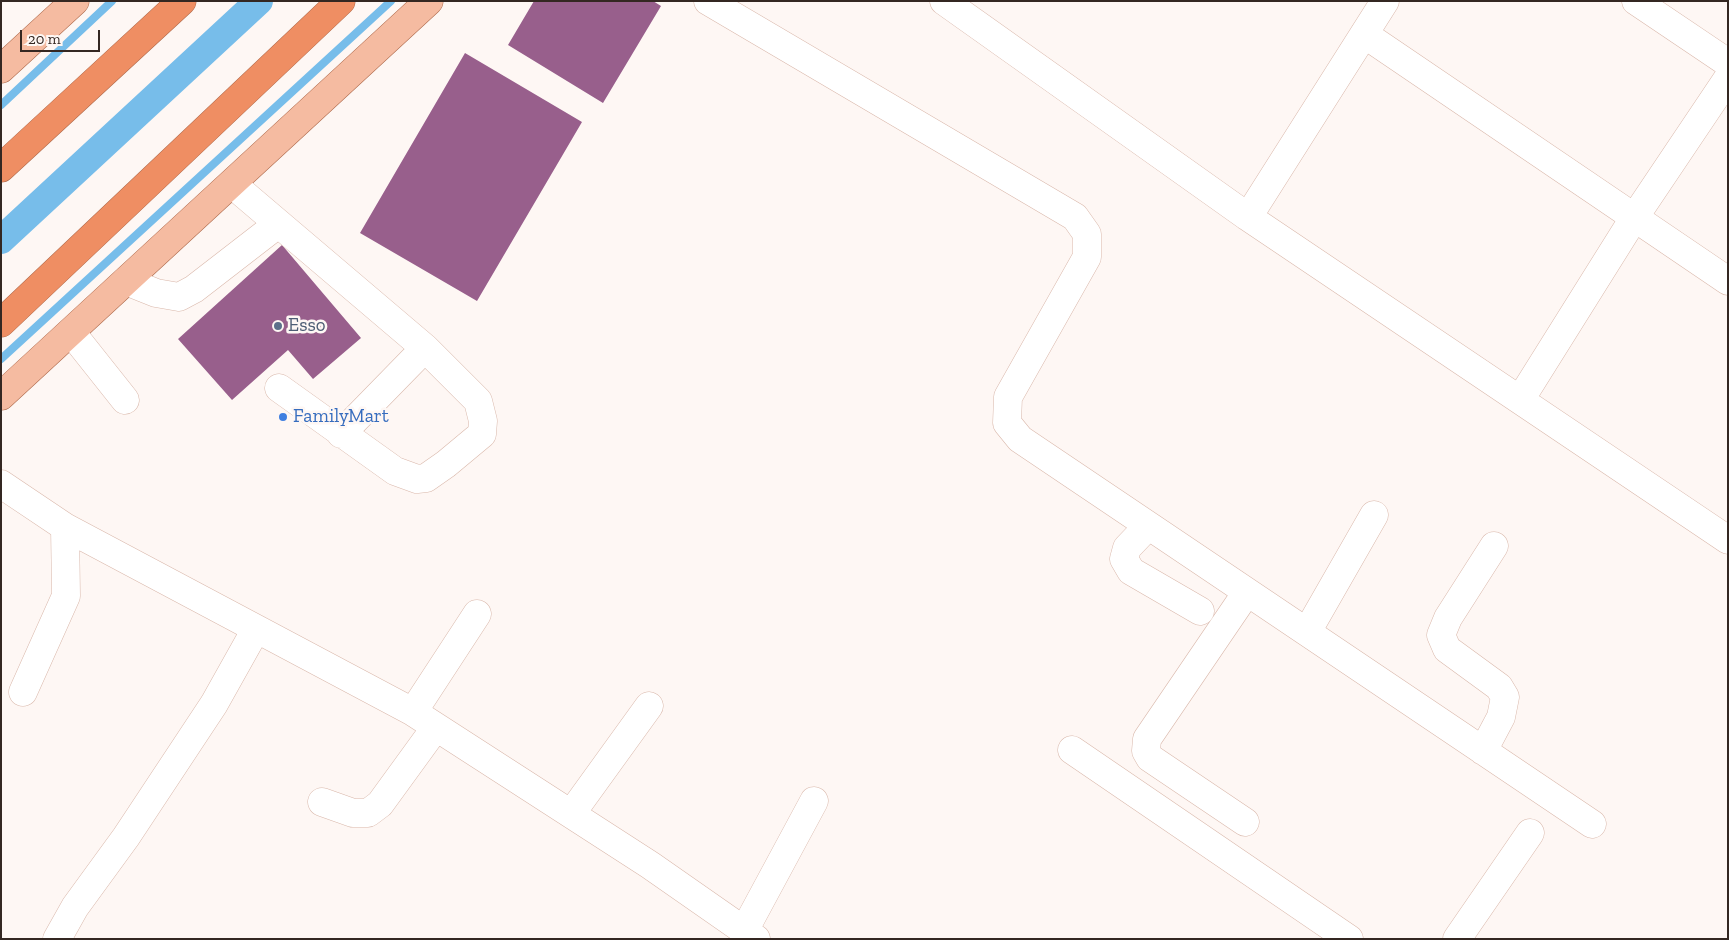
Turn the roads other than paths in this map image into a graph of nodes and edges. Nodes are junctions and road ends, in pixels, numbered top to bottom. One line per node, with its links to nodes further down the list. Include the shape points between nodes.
1 (75, 1): 11 (main road)
2 (182, 1): 13 (highway)
3 (341, 1): 20 (highway)
4 (429, 1): 14 (main road)
5 (708, 1): 30 (street, via 1075,217 1087,234 1087,257 1008,397 1007,423 1020,439)
6 (944, 1): 15 (street)
7 (1385, 1): 9 (street)
8 (1636, 1): 10 (street)
9 (1364, 34): 15 (street); 16 (street)
10 (1728, 63)
11 (1, 69)
12 (1728, 78): 16 (street)
13 (1, 168)
14 (232, 184): 17 (street); 18 (main road)
15 (1248, 217): 26 (street)
16 (1634, 218): 19 (street); 26 (street)
17 (278, 224): 18 (street, via 179,297 156,293); 22 (street)
18 (126, 281): 21 (main road)
19 (1728, 281)
20 (1, 323)
21 (71, 332): 24 (main road); 25 (street)
22 (426, 348): 27 (street); 27 (street, via 478,402 483,420 482,434 426,478 417,479 395,471)
23 (278, 388): 27 (street)
24 (1, 396)
25 (125, 400)
26 (1520, 400): 32 (street)
27 (341, 434)
28 (1, 484): 31 (street)
29 (1374, 515): 38 (street)
30 (1148, 526): 34 (street); 35 (street, via 1127,548 1124,559 1132,571)
31 (65, 527): 37 (street); 39 (street, via 66,596)
32 (1728, 540)
33 (1494, 546): 43 (street, via 1448,618 1441,635 1447,649 1499,687 1505,697 1501,717)
34 (1247, 592): 38 (street); 47 (street, via 1147,739 1146,751 1150,758)
35 (1200, 611)
36 (477, 614): 41 (street)
37 (256, 629): 41 (street); 51 (street, via 214,704 76,907)
38 (1307, 632): 43 (street)
39 (24, 692)
40 (649, 706): 46 (street)
41 (424, 720): 45 (street, via 380,804 368,813 353,812); 46 (street)
42 (1072, 750): 52 (street)
43 (1483, 751): 48 (street)
44 (814, 801): 50 (street)
45 (322, 802)
46 (571, 814): 50 (street)
47 (1245, 822)
48 (1592, 824)
49 (1530, 833): 53 (street)
50 (750, 935)
51 (58, 939)
52 (1349, 939)
53 (1457, 939)

